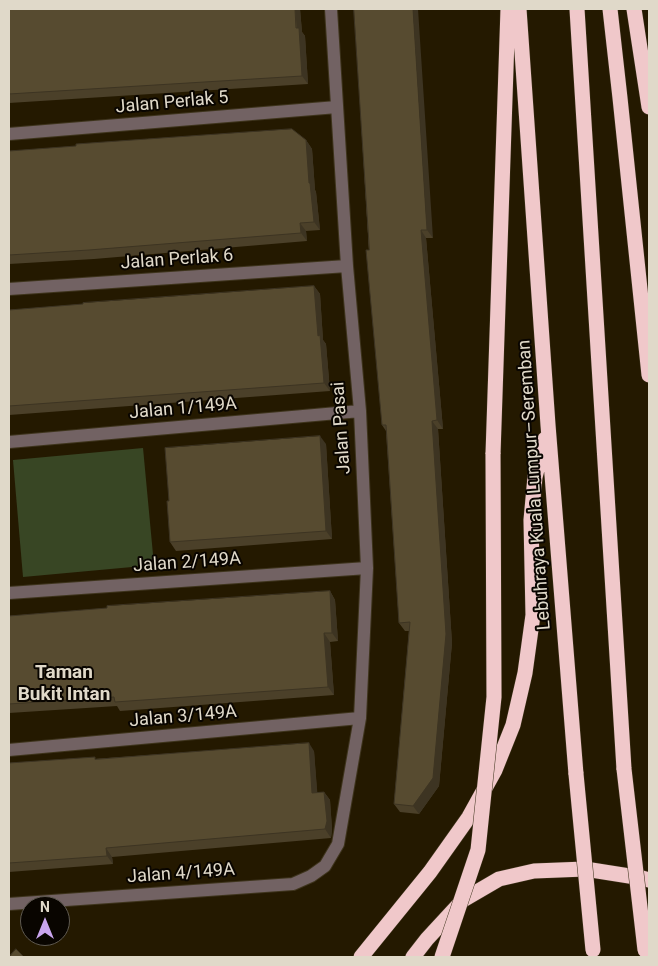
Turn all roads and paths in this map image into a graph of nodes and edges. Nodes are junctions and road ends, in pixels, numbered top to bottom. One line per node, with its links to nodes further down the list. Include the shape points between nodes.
1 (331, 9): 7 (street, Jalan Pasai)
2 (508, 9): 27 (highway, bridge, via 493,454 494,697 478,850)
3 (519, 9): 14 (highway, Lebuhraya Kuala Lumpur–Seremban)
4 (577, 9): 24 (highway, bridge, via 624,769)
5 (610, 9): 12 (highway)
6 (634, 9): 8 (highway)
7 (337, 107): 9 (street, Jalan Perlak 5); 10 (street, Jalan Pasai)
8 (649, 108)
9 (9, 134)
10 (347, 266): 11 (street, Jalan Perlak 6); 13 (street, Jalan Pasai)
11 (9, 289)
12 (649, 375)
13 (360, 411): 15 (street, Jalan 1/149A); 16 (street, Jalan Pasai)
14 (548, 425): 23 (highway, Lebuhraya Kuala Lumpur–Seremban, bridge); 25 (highway, via 535,477 531,520 533,615 514,725 495,770 469,817 430,872)
15 (9, 442)
16 (367, 568): 17 (street, Jalan 2/149A); 18 (street, Jalan Pasai)
17 (9, 593)
18 (360, 718): 19 (street, Jalan 3/149A); 20 (street, Jalan Pasai)
19 (9, 750)
20 (338, 844): 22 (street, Jalan 4/149A, via 324,866 293,884)
21 (649, 880): 26 (highway, via 585,869 534,871 499,880 463,900)
22 (9, 904)
23 (594, 954)
24 (646, 954)
25 (361, 957)
26 (412, 957)
27 (442, 957)

